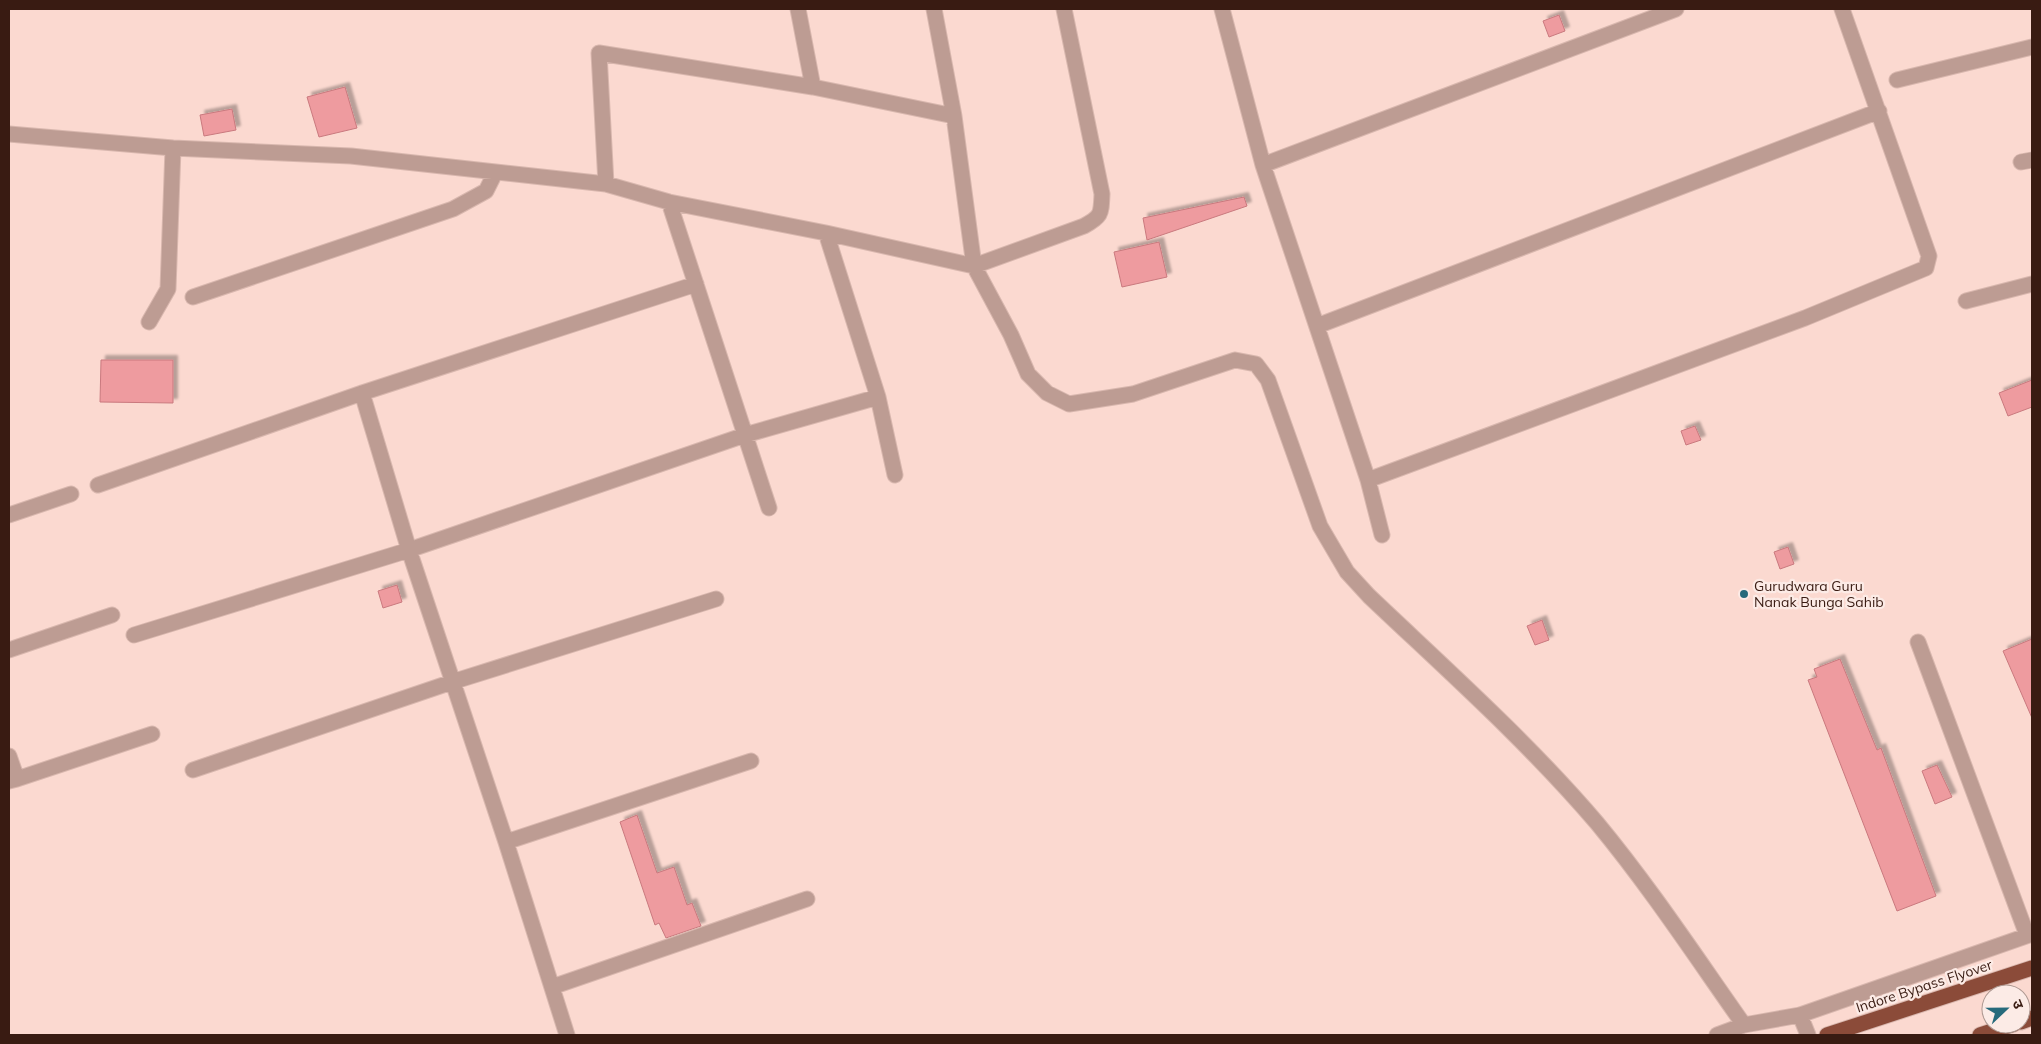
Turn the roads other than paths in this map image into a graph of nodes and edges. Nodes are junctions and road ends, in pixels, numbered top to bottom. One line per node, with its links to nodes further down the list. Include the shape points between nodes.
1 (798, 9): 9 (street)
2 (934, 9): 11 (street)
3 (1064, 9): 19 (street, via 1102,194 1101,212 1084,226)
4 (1222, 9): 14 (street)
5 (1676, 9): 14 (street)
6 (1842, 9): 10 (street)
7 (2032, 48): 8 (street)
8 (1897, 80)
9 (813, 87): 11 (street); 16 (street, via 598,53)
10 (1879, 111): 25 (street); 30 (street, via 1929,256 1922,271)
11 (954, 116): 19 (street)
12 (9, 134): 13 (street)
13 (173, 148): 15 (street, via 351,156); 24 (street, via 168,288)
14 (1262, 165): 25 (street)
15 (495, 173): 16 (street); 22 (street, via 486,191 453,209)
16 (606, 184): 17 (street)
17 (669, 202): 18 (street); 20 (street)
18 (826, 233): 19 (street); 27 (street)
19 (974, 266): 54 (street, via 1028,374 1047,393 1069,404 1133,394 1235,360 1256,364 1268,380 1320,526 1347,572 1515,735 1595,822 1646,883)
20 (696, 284): 26 (street); 28 (street)
21 (2032, 284): 23 (street)
22 (193, 297)
23 (1966, 301)
24 (149, 322)
25 (1317, 326): 30 (street)
26 (362, 393): 31 (street); 36 (street)
27 (878, 397): 28 (street); 29 (street)
28 (745, 435): 33 (street); 36 (street)
29 (895, 475)
30 (1368, 480): 35 (street)
31 (98, 486)
32 (71, 494): 34 (street)
33 (769, 508)
34 (9, 515)
35 (1382, 534)
36 (409, 550): 39 (street); 42 (street)
37 (716, 600): 42 (street)
38 (112, 615): 41 (street)
39 (134, 635)
40 (1918, 642): 50 (street)
41 (9, 650)
42 (452, 682): 46 (street); 48 (street)
43 (152, 734): 47 (street)
44 (9, 756): 47 (street)
45 (751, 761): 48 (street)
46 (193, 770)
47 (13, 780)
48 (506, 842): 52 (street)
49 (807, 899): 52 (street)
50 (2030, 934): 53 (street)
51 (2032, 968): 58 (highway, Indore Bypass Flyover)
52 (552, 987): 55 (street)
53 (1800, 1015): 54 (street); 57 (street)
54 (1744, 1025): 56 (street)
55 (568, 1035)
56 (1717, 1035)
57 (1808, 1035)
58 (1827, 1035)

